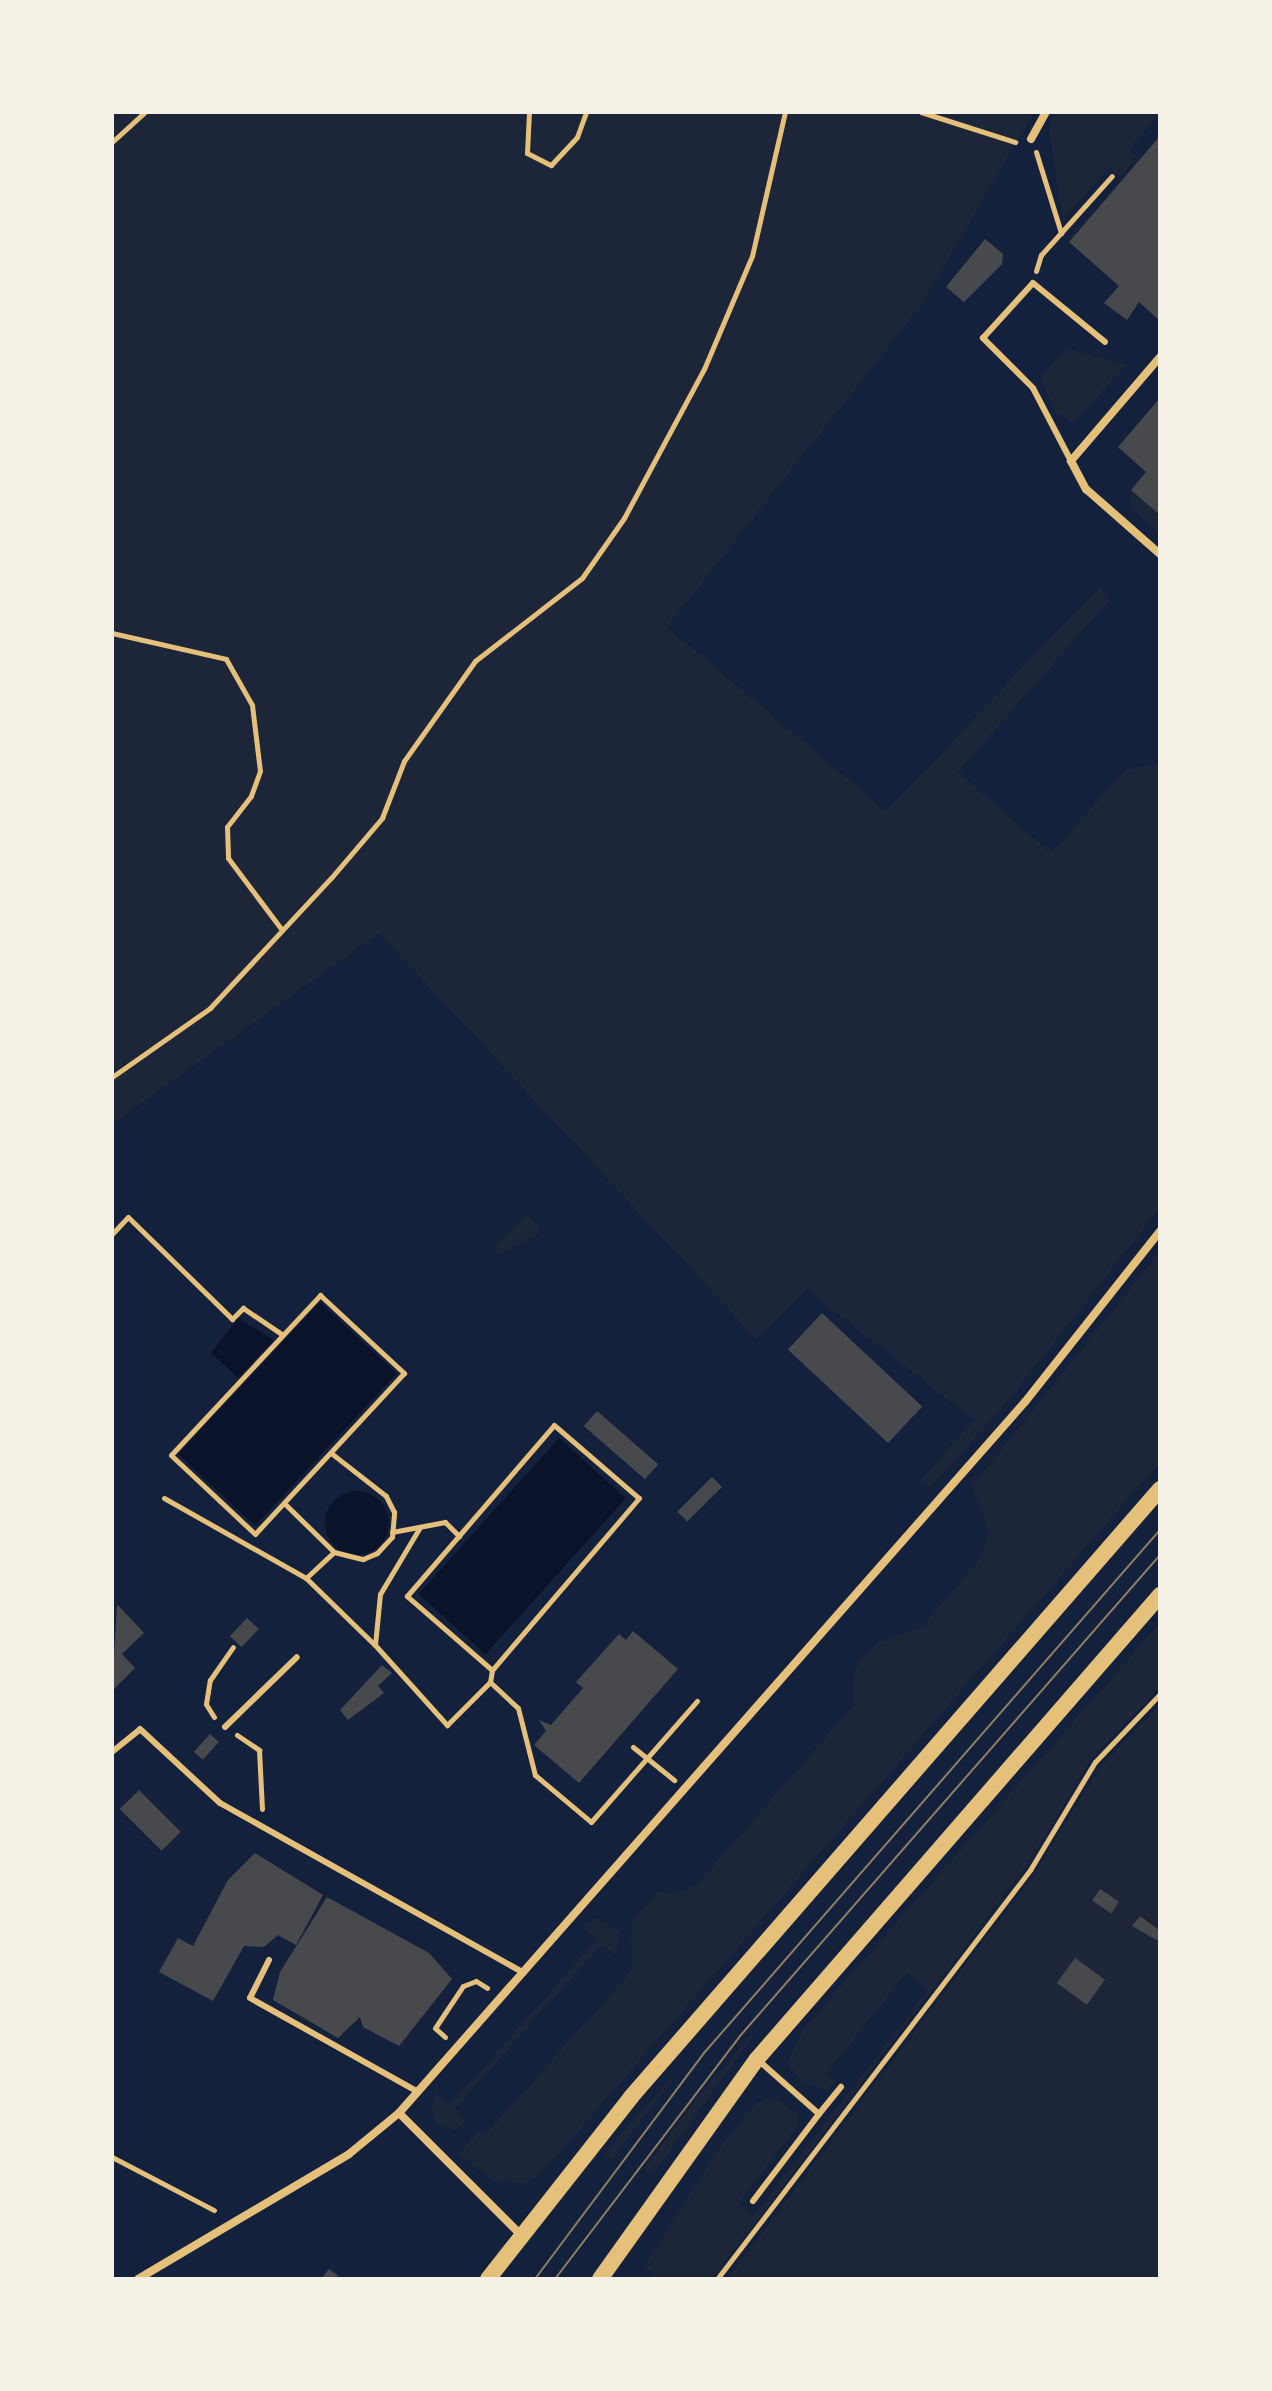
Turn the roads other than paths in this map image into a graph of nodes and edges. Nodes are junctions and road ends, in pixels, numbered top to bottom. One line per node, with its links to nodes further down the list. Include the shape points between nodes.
1 (1046, 112): 2 (street)
2 (1031, 139)
3 (1105, 342): 5 (lane, via 1033,283 983,338 1033,388)
4 (1160, 357): 5 (street)
5 (1071, 461): 6 (street, via 1086,489)
6 (1160, 554)
7 (1160, 1231): 14 (street, via 1025,1402)
8 (1160, 1489): 21 (main road, via 631,2097)
9 (1160, 1595): 15 (main road)
10 (297, 1657): 11 (lane)
11 (225, 1727)
12 (112, 1752): 14 (lane, via 140,1729 220,1803)
13 (269, 1960): 17 (lane, via 250,1998)
14 (524, 1973): 17 (street)
15 (757, 2059): 19 (lane); 24 (main road)
16 (841, 2087): 19 (lane)
17 (418, 2092): 18 (street)
18 (399, 2113): 21 (street); 22 (street, via 349,2154)
19 (819, 2114): 20 (lane)
20 (753, 2201)
21 (521, 2235): 23 (main road)
22 (138, 2279)
23 (488, 2279)
24 (600, 2279)

